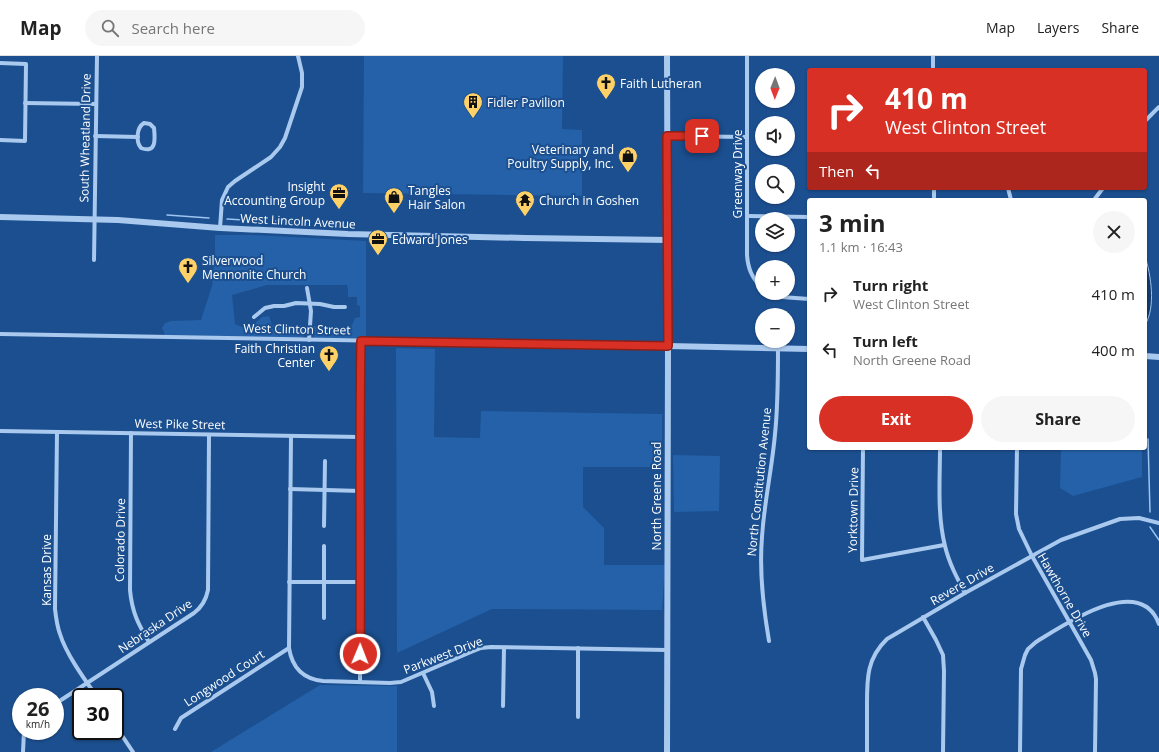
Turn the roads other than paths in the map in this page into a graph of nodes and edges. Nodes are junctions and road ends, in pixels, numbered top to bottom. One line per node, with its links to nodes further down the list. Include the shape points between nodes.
1 (96, 56): 9 (street, South Wheatland Drive)
2 (298, 56): 23 (street, via 302,87 285,138 272,157 228,187 221,205)
3 (667, 56): 14 (street, North Greene Road)
4 (747, 56): 15 (street, Greenway Drive)
5 (933, 56): 7 (street)
6 (0, 63): 8 (street, via 26,64)
7 (933, 68)
8 (26, 103): 9 (street); 16 (street, via 25,141)
9 (96, 104): 12 (street, South Wheatland Drive)
10 (1159, 107): 11 (street)
11 (1147, 119)
12 (95, 136): 13 (street); 22 (street, South Wheatland Drive)
13 (138, 136): 13 (street, via 141,148 148,150 153,146 154,128 151,124 141,124)
14 (667, 136): 15 (street); 24 (street, North Greene Road)
15 (747, 136): 19 (street, Greenway Drive)
16 (0, 140)
17 (1102, 190): 18 (street)
18 (1096, 198)
19 (747, 216): 20 (street); 26 (street, Greenway Drive, via 748,263)
20 (807, 217)
21 (0, 218): 22 (street, West Lincoln Avenue)
22 (95, 219): 23 (street, West Lincoln Avenue); 25 (street, South Wheatland Drive)
23 (220, 228): 24 (street, West Lincoln Avenue, via 382,236)
24 (668, 240): 36 (street, North Greene Road)
25 (94, 260)
26 (755, 279)
27 (308, 288): 30 (street)
28 (795, 298): 29 (street)
29 (807, 299)
30 (310, 304): 31 (street); 32 (street, via 296,303 269,307); 34 (street)
31 (345, 307)
32 (254, 317)
33 (0, 334): 34 (street, West Clinton Street)
34 (309, 340): 35 (street, West Clinton Street)
35 (361, 341): 36 (street, West Clinton Street); 46 (street)
36 (668, 346): 37 (street, West Clinton Street); 72 (street, North Greene Road)
37 (778, 349): 38 (street, West Clinton Street); 67 (street, North Constitution Avenue, via 776,427 761,548 761,581)
38 (807, 349)
39 (1147, 356): 40 (street)
40 (1159, 357)
41 (0, 431): 42 (street, West Pike Street)
42 (57, 432): 43 (street, West Pike Street); 74 (street, Kansas Drive, via 55,610 60,635)
43 (131, 433): 44 (street, West Pike Street); 68 (street, Colorado Drive, via 130,596 137,622)
44 (209, 435): 45 (street, West Pike Street); 68 (street, Nebraska Drive, via 206,598 203,605 194,613)
45 (291, 436): 46 (street, West Pike Street); 51 (street, Parkwest Drive)
46 (360, 437): 53 (street)
47 (863, 450): 56 (street, Yorktown Drive, via 862,560)
48 (940, 450): 56 (street, via 940,516)
49 (1017, 450): 58 (street, Hawthorne Drive, via 1016,514 1019,529)
50 (325, 461): 52 (street)
51 (290, 489): 52 (street); 59 (street, Parkwest Drive)
52 (324, 490): 53 (street); 55 (street)
53 (361, 491): 60 (street)
54 (1159, 523): 58 (street, Revere Drive, via 1139,518 1120,518 1061,540)
55 (324, 526)
56 (944, 545): 62 (street, via 951,566)
57 (324, 546): 61 (street)
58 (1032, 556): 62 (street, Revere Drive); 65 (street, Hawthorne Drive)
59 (289, 582): 61 (street); 69 (street, Parkwest Drive)
60 (361, 582): 61 (street); 75 (street)
61 (324, 583): 63 (street)
62 (965, 593): 64 (street, Revere Drive)
63 (324, 618)
64 (923, 618): 87 (street, Revere Drive, via 888,639 879,647 872,660 867,683); 88 (street, via 943,655)
65 (1069, 622): 66 (street, via 1101,607 1133,601 1147,606); 89 (street, via 1036,642 1028,649 1022,660); 90 (street, Hawthorne Drive, via 1095,673)
66 (1159, 624)
67 (769, 641)
68 (149, 642): 74 (street, Nebraska Drive)
69 (289, 648): 75 (street, Parkwest Drive, via 290,656 297,668 310,679 323,682); 81 (street, Longwood Court, via 181,718)
70 (504, 648): 71 (street, Parkwest Drive); 73 (street, Parkwest Drive, via 481,648); 79 (street)
71 (578, 648): 72 (street, Parkwest Drive); 80 (street)
72 (667, 650): 86 (street, North Greene Road)
73 (423, 673): 75 (street, Parkwest Drive, via 401,682); 78 (street, via 432,692)
74 (87, 682): 76 (street, Kansas Drive); 77 (street, Nebraska Drive)
75 (360, 682)
76 (91, 688)
77 (64, 698)
78 (434, 706)
79 (503, 706)
80 (578, 717)
81 (175, 729)
82 (124, 738): 85 (street)
83 (24, 740): 84 (street)
84 (23, 752)
85 (133, 752)
86 (667, 752)
87 (867, 752)
88 (943, 752)
89 (1020, 752)
90 (1095, 752)

